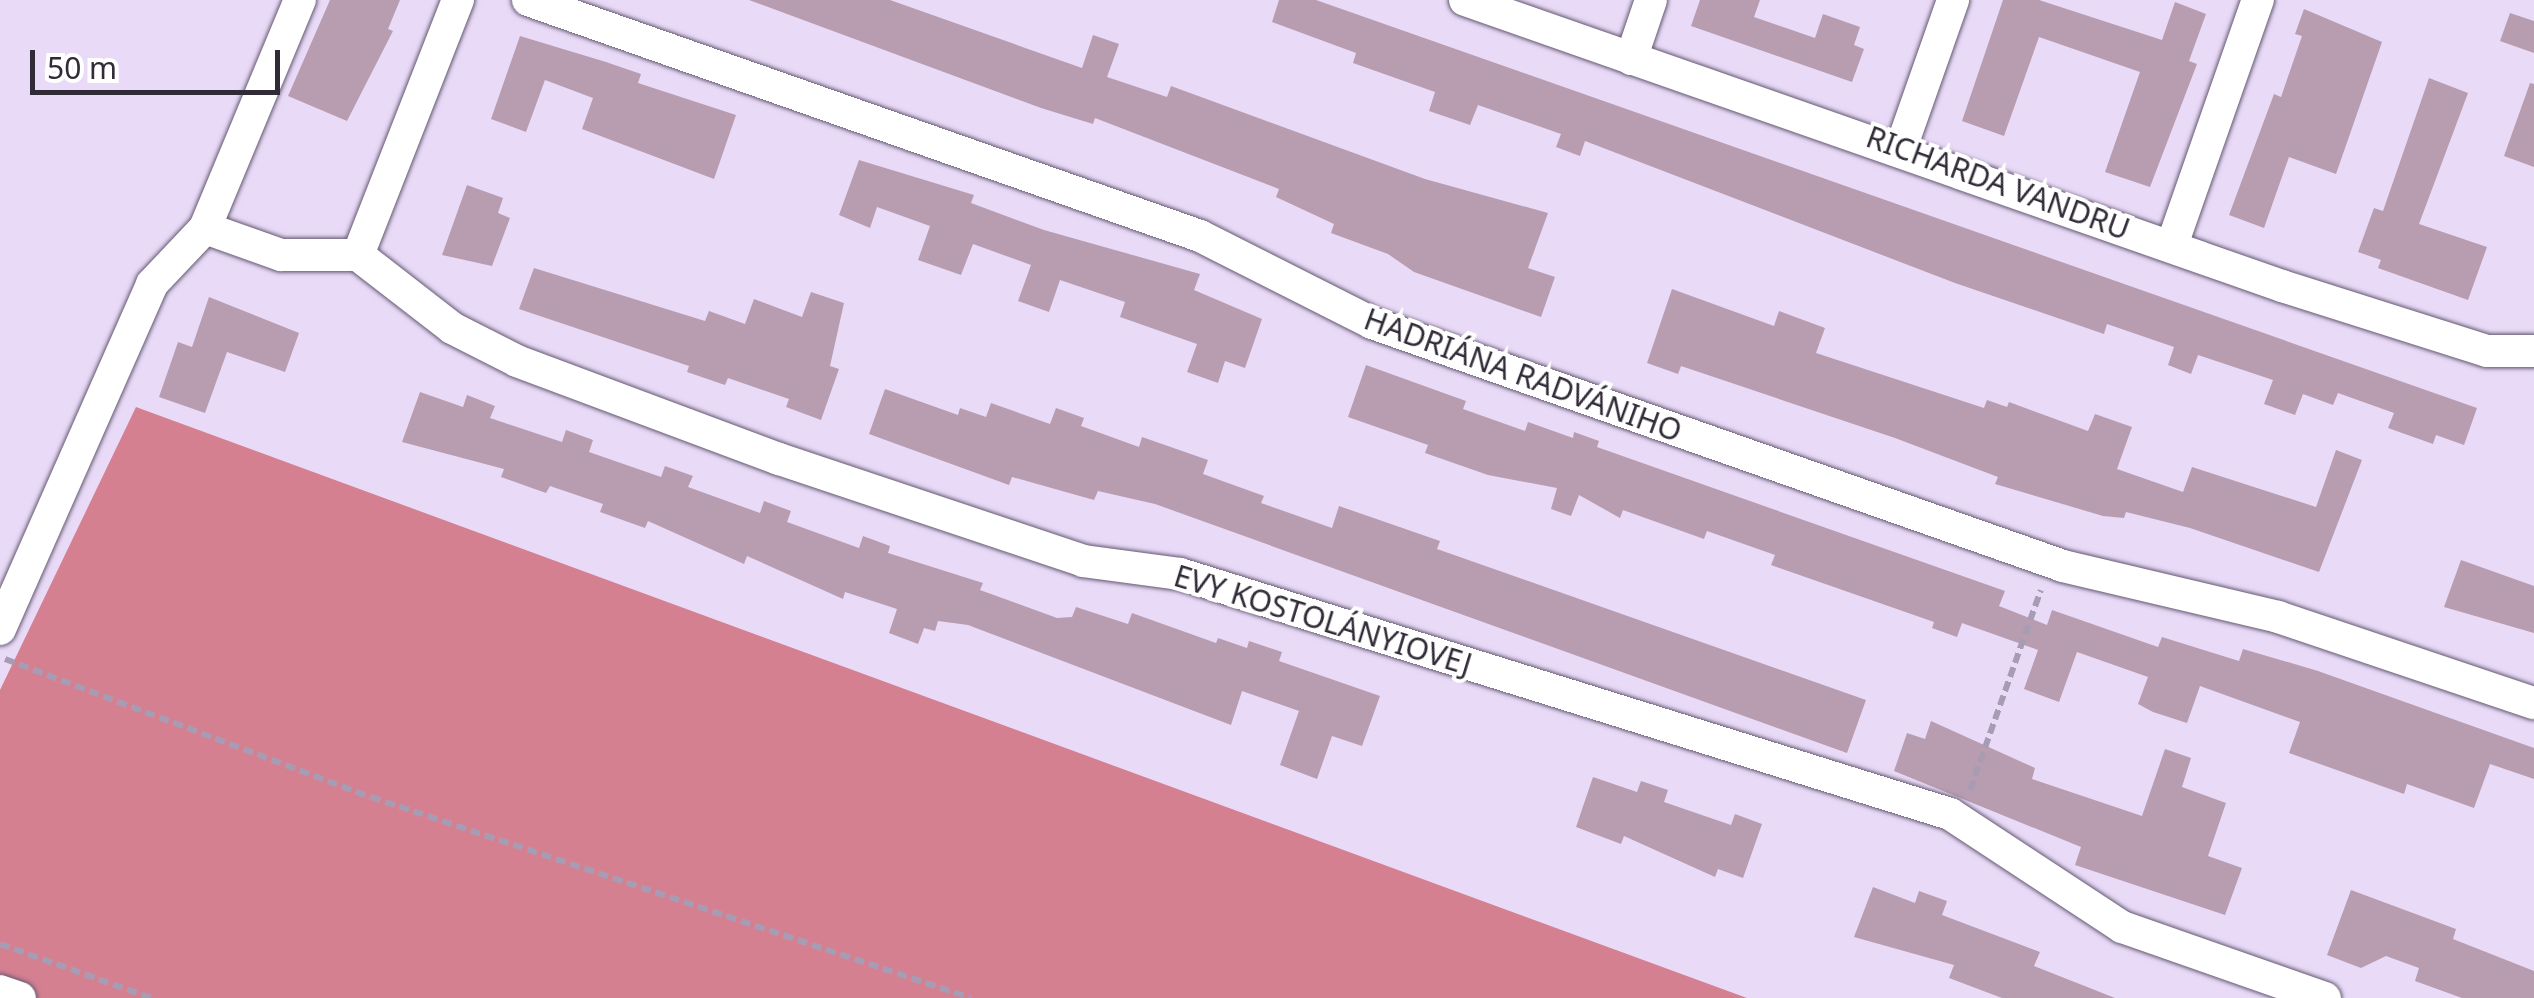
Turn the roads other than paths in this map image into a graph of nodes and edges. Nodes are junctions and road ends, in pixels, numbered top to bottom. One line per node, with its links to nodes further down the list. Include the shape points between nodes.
1 (300, 0): 10 (street)
2 (458, 0): 12 (street)
3 (528, 0): 15 (street, HADRIÁNA RADVÁNIHO, via 1200,236 1372,323 2052,562 2278,617)
4 (1465, 0): 8 (street, RICHARDA VANDRU)
5 (1651, 0): 8 (street)
6 (1953, 0): 9 (street)
7 (2258, 0): 11 (street)
8 (1631, 59): 9 (street, RICHARDA VANDRU)
9 (1901, 148): 11 (street, RICHARDA VANDRU)
10 (206, 228): 12 (street, via 282,255); 14 (street, via 152,284)
11 (2172, 245): 13 (street, RICHARDA VANDRU, via 2487,351)
12 (358, 255): 18 (street, EVY KOSTOLÁNYIOVEJ, via 452,328 517,362 1083,561 1180,574 1959,820 2122,927)
13 (2534, 351)
14 (0, 629)
15 (2534, 703)
16 (0, 991): 17 (street)
17 (20, 998)
18 (2325, 998)

